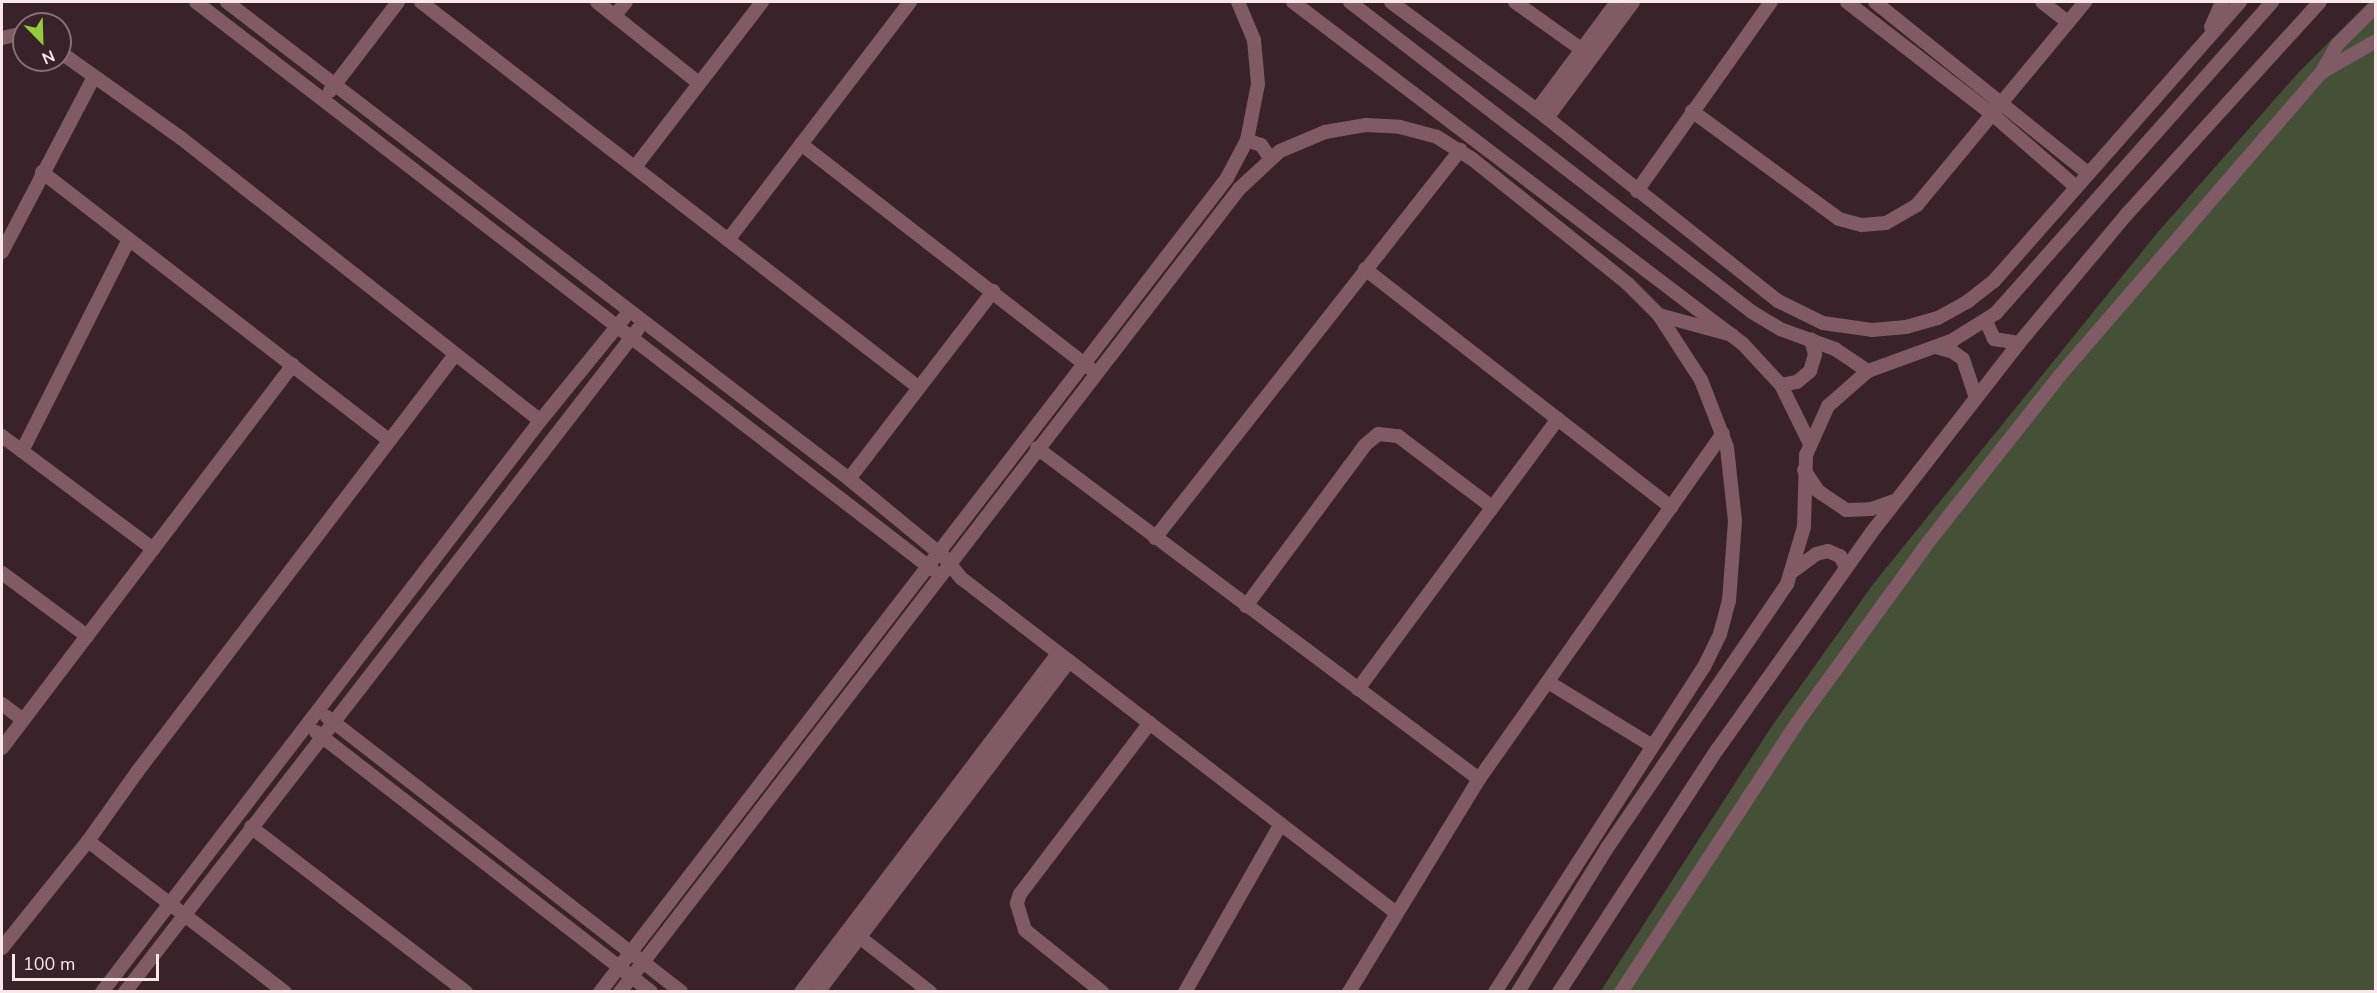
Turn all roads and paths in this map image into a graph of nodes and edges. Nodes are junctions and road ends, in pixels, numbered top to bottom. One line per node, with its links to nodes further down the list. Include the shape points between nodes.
1 (196, 2): 37 (street)
2 (227, 2): 36 (street)
3 (398, 2): 36 (street)
4 (421, 2): 46 (street)
5 (597, 2): 26 (street)
6 (626, 2): 26 (street)
7 (762, 2): 35 (street)
8 (910, 2): 43 (street)
9 (1238, 2): 42 (street, via 1250,26 1258,70 1256,106)
10 (1293, 2): 61 (street)
11 (1350, 2): 63 (street, via 1752,312)
12 (1391, 2): 40 (street)
13 (1515, 2): 31 (street)
14 (1617, 2): 31 (street)
15 (1633, 2): 40 (street)
16 (1771, 2): 39 (street)
17 (1847, 2): 41 (street)
18 (1875, 2): 38 (street)
19 (2042, 2): 27 (street)
20 (2085, 2): 27 (street)
21 (2222, 2): 29 (street)
22 (2240, 2): 29 (street)
23 (2272, 2): 58 (street)
24 (2320, 2): 64 (street, via 2134,206)
25 (2376, 6): 28 (street)
26 (615, 15): 35 (street)
27 (2068, 22): 38 (street)
28 (2351, 30): 30 (street); 33 (street, via 2330,55)
29 (2207, 37): 48 (street)
30 (2370, 44): 33 (street)
31 (1581, 49): 40 (street)
32 (72, 61): 34 (street)
33 (2322, 72): 140 (street, via 2187,224 1930,540 1797,723)
34 (94, 77): 47 (street); 66 (street, via 181,138)
35 (699, 82): 46 (street)
36 (335, 86): 37 (street); 56 (street)
37 (324, 100): 60 (street)
38 (2003, 101): 41 (street); 48 (street)
39 (1692, 111): 41 (street, via 1839,219 1862,225 1886,223 1908,213); 50 (street)
40 (1542, 114): 50 (street)
41 (1992, 114): 49 (street)
42 (1247, 140): 45 (street, via 1261,146); 68 (street, via 1218,192)
43 (801, 144): 52 (street); 55 (street)
44 (1460, 150): 45 (street, via 1422,131 1366,125 1317,134); 54 (street); 57 (street, via 1628,284)
45 (1270, 158): 68 (street, via 1239,189)
46 (635, 168): 52 (street)
47 (42, 172): 51 (street); 53 (street)
48 (2088, 173): 49 (street)
49 (2076, 187): 50 (street, via 1994,281 1968,302 1922,323 1872,330 1839,327 1792,310)
50 (1637, 191)
51 (129, 239): 67 (street); 80 (street)
52 (728, 240): 71 (street)
53 (2, 252)
54 (1365, 269): 73 (street); 86 (street)
55 (993, 291): 68 (street); 71 (street)
56 (629, 312): 59 (street); 60 (street)
57 (1659, 315): 61 (street); 75 (street, via 1701,380)
58 (1986, 321): 64 (street, via 1994,339); 65 (street)
59 (643, 322): 62 (street); 82 (street)
60 (619, 326): 62 (street); 74 (street)
61 (1732, 335): 70 (street)
62 (633, 336): 90 (street); 104 (street)
63 (1811, 339): 69 (street, via 1835,349); 70 (street, via 1815,355 1810,371 1797,382)
64 (2019, 343): 72 (street)
65 (1936, 347): 69 (street); 72 (street, via 1963,359)
66 (454, 356): 74 (street); 77 (street)
67 (293, 365): 77 (street); 87 (street)
68 (1090, 368): 79 (street); 88 (street)
69 (1868, 371): 78 (street, via 1832,401)
70 (1781, 385): 78 (street)
71 (918, 387): 82 (street)
72 (1976, 398): 83 (street)
73 (1558, 419): 84 (street); 85 (street)
74 (540, 421): 102 (street)
75 (1723, 434): 85 (street); 108 (street, via 1736,521 1729,602 1720,634 1704,667)
76 (2, 436): 80 (street)
77 (388, 439): 113 (street)
78 (1809, 442): 81 (street)
79 (1037, 448): 86 (street); 89 (street)
80 (22, 451): 87 (street)
81 (1804, 470): 83 (street, via 1818,491 1846,510 1871,509); 92 (street, via 1804,526)
82 (849, 479): 88 (street)
83 (1898, 499): 91 (street)
84 (1492, 507): 96 (street, via 1398,436 1378,434 1368,441); 100 (street)
85 (1671, 507): 99 (street)
86 (1155, 538): 96 (street)
87 (153, 549): 97 (street)
88 (938, 551): 89 (street); 90 (street)
89 (950, 562): 94 (street); 95 (street)
90 (927, 566): 94 (street); 119 (street)
91 (1846, 567): 92 (street, via 1840,556 1828,551 1815,554); 139 (street, via 1717,750)
92 (1793, 571): 138 (street, via 1607,848)
93 (2, 573): 97 (street)
94 (941, 574): 95 (street); 120 (street)
95 (961, 578): 98 (street)
96 (1246, 606): 100 (street)
97 (87, 636): 103 (street)
98 (1064, 657): 105 (street); 117 (street)
99 (1548, 682): 108 (street); 110 (street)
100 (1358, 689): 110 (street)
101 (2, 704): 103 (street)
102 (318, 711): 104 (street); 106 (street)
103 (23, 720): 109 (street)
104 (333, 722): 107 (street); 119 (street)
105 (1150, 723): 111 (street); 134 (street, via 1017,903 1025,930)
106 (307, 726): 107 (street); 114 (street)
107 (321, 737): 112 (street); 121 (street)
108 (1651, 745): 137 (street)
109 (2, 748)
110 (1479, 779): 115 (street)
111 (1281, 824): 115 (street); 135 (street)
112 (251, 827): 116 (street); 126 (street)
113 (88, 841): 114 (street); 118 (street)
114 (171, 902): 116 (street); 123 (street)
115 (1395, 912): 136 (street)
116 (185, 913): 124 (street); 125 (street)
117 (853, 933): 131 (street); 132 (street); 133 (street)
118 (2, 948)
119 (630, 951): 120 (street); 121 (street)
120 (643, 961): 122 (street); 130 (street)
121 (618, 967): 122 (street); 127 (street)
122 (631, 977): 128 (street); 129 (street)
123 (102, 992)
124 (125, 992)
125 (285, 992)
126 (466, 992)
127 (600, 992)
128 (620, 992)
129 (651, 992)
130 (681, 992)
131 (801, 992)
132 (818, 992)
133 (930, 992)
134 (1102, 992)
135 (1185, 992)
136 (1349, 992)
137 (1495, 992)
138 (1518, 992)
139 (1559, 992)
140 (1621, 992)

